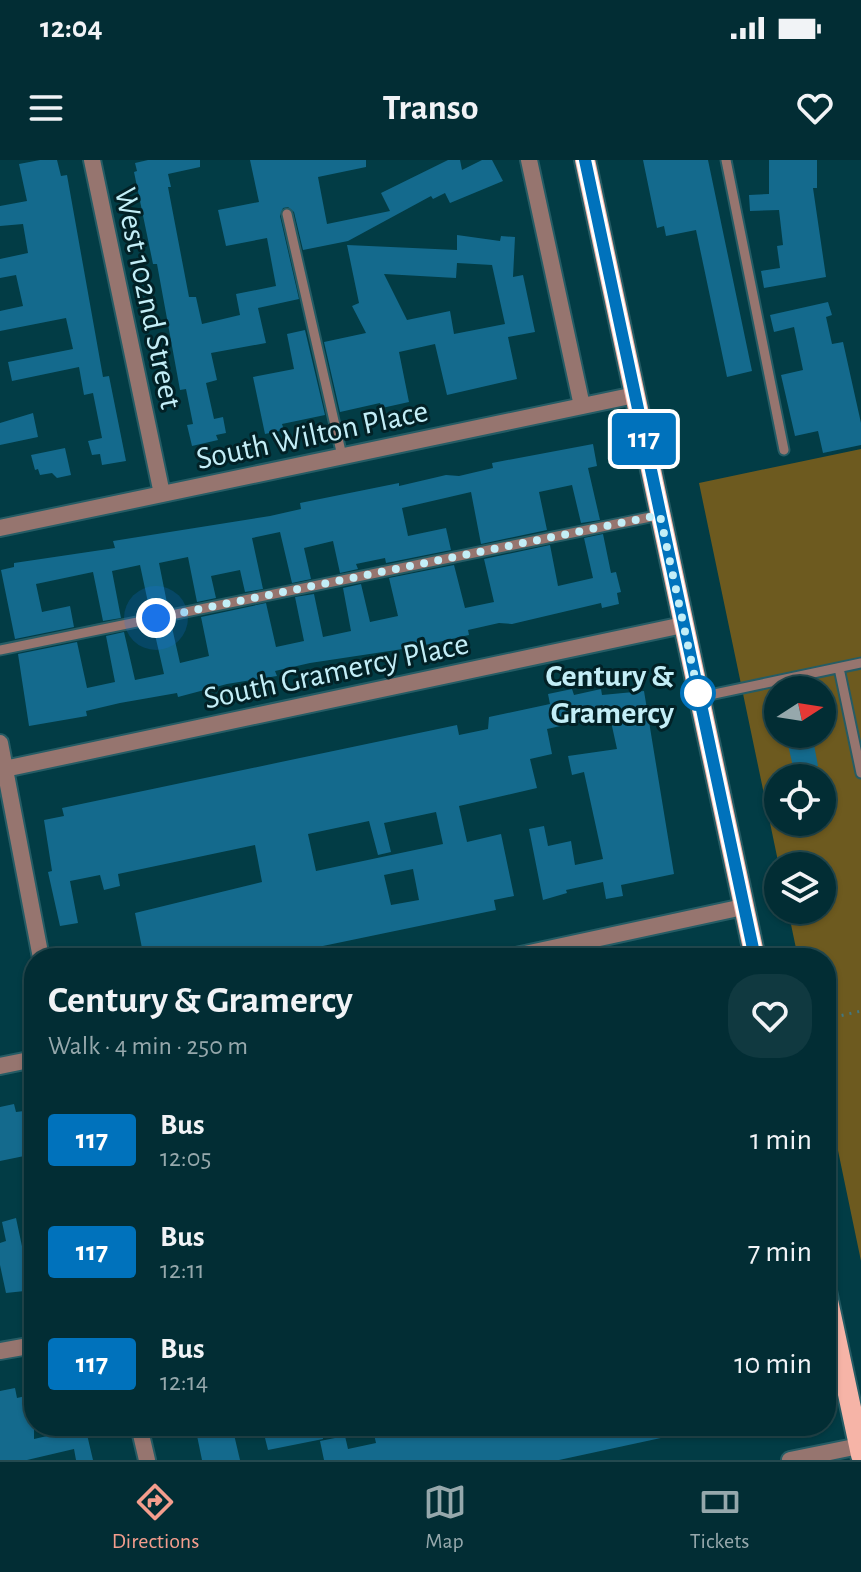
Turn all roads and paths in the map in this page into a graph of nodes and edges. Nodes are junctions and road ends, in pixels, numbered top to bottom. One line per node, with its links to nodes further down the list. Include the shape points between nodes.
1 (92, 160): 10 (street, West 102nd Street)
2 (529, 160): 7 (street)
3 (585, 160): 6 (main road)
4 (726, 160): 8 (lane)
5 (287, 214): 9 (lane)
6 (635, 395): 7 (street, South Wilton Place); 11 (main road)
7 (582, 406): 9 (street, South Wilton Place)
8 (784, 450)
9 (342, 456): 10 (street, South Wilton Place)
10 (162, 494): 12 (street, South Wilton Place)
11 (660, 515): 13 (main road); 14 (lane)
12 (0, 528)
13 (683, 625): 17 (main road); 19 (street, South Gramercy Place)
14 (0, 650)
15 (861, 663): 16 (lane)
16 (839, 668): 17 (lane); 20 (lane)
17 (699, 697): 21 (main road)
18 (0, 743): 19 (street)
19 (3, 770): 22 (street)
20 (861, 773)
21 (743, 907): 23 (street); 24 (main road)
22 (39, 948)
23 (553, 948)
24 (753, 948)
25 (861, 1011): 26 (path)
26 (836, 1017)
27 (24, 1061): 28 (street)
28 (0, 1066)
29 (836, 1338): 33 (main road)
30 (24, 1347): 31 (street)
31 (0, 1351)
32 (141, 1436): 34 (street)
33 (860, 1450): 35 (street)
34 (147, 1460)
35 (790, 1460)

